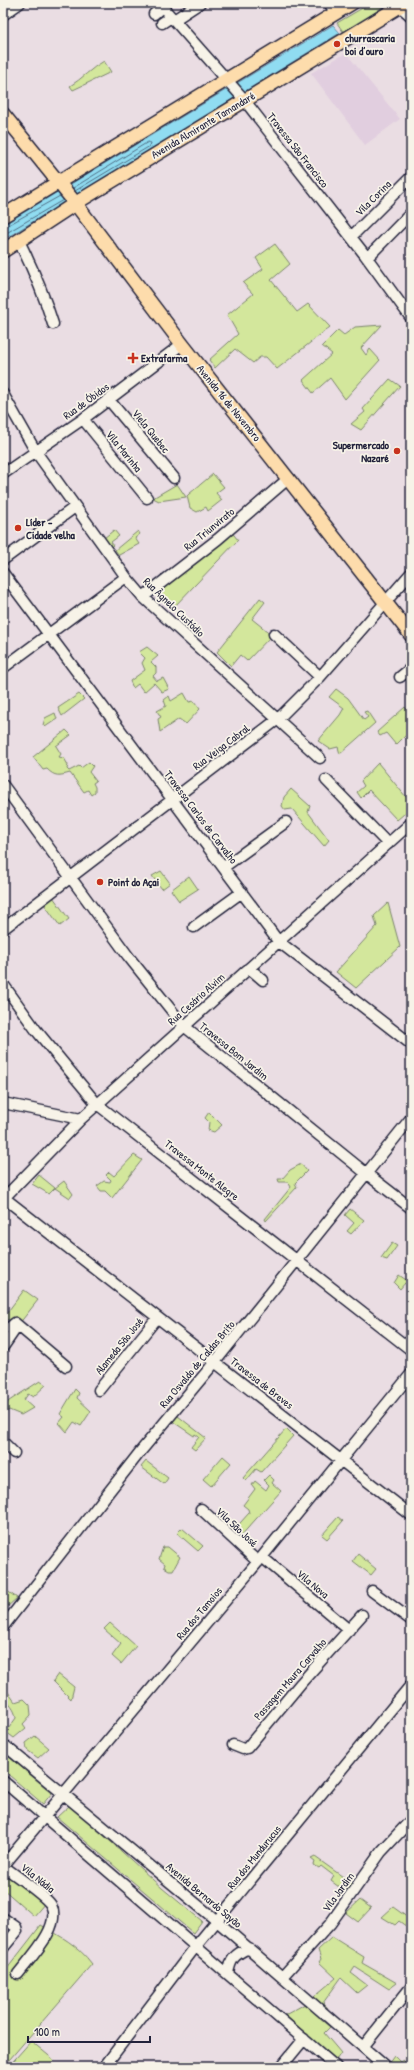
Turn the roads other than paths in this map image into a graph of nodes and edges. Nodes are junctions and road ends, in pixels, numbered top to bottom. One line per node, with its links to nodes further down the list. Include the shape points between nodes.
1 (20, 3): 8 (street)
2 (200, 3): 10 (street)
3 (352, 3): 6 (main road)
4 (401, 4): 9 (street); 13 (main road, Avenida Almirante Tamandaré)
5 (161, 5): 7 (street); 10 (street, Travessa São Francisco)
6 (333, 8): 12 (main road)
7 (154, 14)
8 (3, 15)
9 (411, 16)
10 (173, 18): 11 (street); 12 (street, Travessa São Francisco)
11 (162, 23)
12 (229, 81): 13 (street, Travessa São Francisco); 16 (main road)
13 (243, 98): 17 (main road, Avenida Almirante Tamandaré); 20 (street, Travessa São Francisco)
14 (3, 114): 16 (main road, Avenida 16 de Novembro)
15 (411, 177): 20 (street, Vila Corina)
16 (60, 184): 17 (main road, Avenida 16 de Novembro); 19 (main road)
17 (74, 201): 21 (main road, Avenida Almirante Tamandaré); 26 (main road, Avenida 16 de Novembro)
18 (411, 213): 23 (street)
19 (3, 216)
20 (351, 237): 23 (street, Travessa São Francisco)
21 (19, 241): 22 (main road, Avenida Almirante Tamandaré); 25 (street, via 39,282)
22 (3, 251)
23 (367, 258): 24 (street, Travessa São Francisco)
24 (411, 318)
25 (53, 324)
26 (182, 344): 28 (street, Rua de Óbidos); 33 (main road, Avenida 16 de Novembro)
27 (3, 394): 30 (street, Rua Âgnelo Custódio)
28 (109, 400): 29 (street, Rua de Óbidos); 32 (street, Viela Quebec)
29 (83, 419): 30 (street, Rua de Óbidos); 34 (street, Vila Marinha)
30 (36, 452): 31 (street, Rua de Óbidos); 35 (street, Rua Âgnelo Custódio)
31 (3, 474)
32 (174, 478)
33 (289, 478): 41 (street, Rua Triunvirato, via 218,539); 42 (main road, Avenida 16 de Novembro)
34 (147, 498)
35 (75, 507): 36 (street); 39 (street, Rua Âgnelo Custódio)
36 (3, 560)
37 (3, 573): 40 (street, Travessa Carlos de Carvalho)
38 (411, 573): 42 (street, Rua Veiga Cabral)
39 (126, 577): 41 (street, Rua Âgnelo Custódio); 43 (street)
40 (7, 586): 43 (street, Travessa Carlos de Carvalho)
41 (143, 597): 50 (street, Rua Âgnelo Custódio)
42 (386, 602): 45 (main road, Avenida 16 de Novembro); 48 (street, Rua Veiga Cabral)
43 (48, 634): 46 (street); 54 (street, Travessa Carlos de Carvalho)
44 (274, 634): 48 (street)
45 (411, 635)
46 (3, 668)
47 (411, 668): 49 (street)
48 (320, 677): 50 (street, Rua Veiga Cabral)
49 (400, 677)
50 (278, 719): 51 (street, Rua Âgnelo Custódio); 54 (street, Rua Veiga Cabral)
51 (320, 758)
52 (326, 780): 57 (street)
53 (3, 785): 59 (street, Travessa Bom Jardim)
54 (173, 799): 58 (street, Travessa Carlos de Carvalho); 59 (street, Rua Veiga Cabral)
55 (286, 822): 58 (street)
56 (411, 823): 57 (street, Rua Cesário Alvim)
57 (388, 844): 63 (street, Rua Cesário Alvim)
58 (224, 867): 60 (street, Travessa Carlos de Carvalho)
59 (70, 878): 62 (street, Rua Veiga Cabral); 67 (street, Travessa Bom Jardim)
60 (242, 892): 61 (street); 63 (street, Travessa Carlos de Carvalho)
61 (194, 927)
62 (3, 929)
63 (278, 941): 64 (street, Rua Cesário Alvim); 68 (street, Travessa Carlos de Carvalho)
64 (249, 968): 65 (street); 67 (street, Rua Cesário Alvim)
65 (263, 980)
66 (3, 984): 70 (street, Travessa Monte Alegre, via 36,1030)
67 (184, 1026): 70 (street, Rua Cesário Alvim); 73 (street, Travessa Bom Jardim)
68 (411, 1044)
69 (3, 1103): 72 (street)
70 (97, 1104): 72 (street, Rua Cesário Alvim); 76 (street, Travessa Monte Alegre)
71 (411, 1118): 73 (street, Rua Osvaldo de Caldas Brito)
72 (81, 1119): 74 (street, Rua Cesário Alvim)
73 (367, 1174): 75 (street, Travessa Bom Jardim); 76 (street, Rua Osvaldo de Caldas Brito)
74 (3, 1198): 77 (street, Travessa de Breves)
75 (411, 1208)
76 (297, 1261): 79 (street, Travessa Monte Alegre); 80 (street, Rua Osvaldo de Caldas Brito)
77 (157, 1318): 80 (street, Travessa de Breves); 83 (street, Alameda São José)
78 (3, 1347): 81 (street, via 14,1331 9,1328 15,1323)
79 (411, 1350)
80 (215, 1362): 86 (street, Travessa de Breves); 93 (street, Rua Osvaldo de Caldas Brito, via 140,1452)
81 (66, 1366)
82 (411, 1374): 86 (street, Rua dos Tamoios)
83 (99, 1390)
84 (3, 1442): 85 (street)
85 (14, 1453)
86 (340, 1461): 88 (street, Travessa de Breves); 89 (street, Rua dos Tamoios)
87 (200, 1509): 89 (street, Vila São José)
88 (411, 1515)
89 (260, 1560): 94 (street, Vila Nova); 99 (street, Rua dos Tamoios)
90 (372, 1591): 92 (street)
91 (362, 1615): 94 (street, Passagem Moura Carvalho)
92 (411, 1620)
93 (3, 1627)
94 (349, 1630): 97 (street, Passagem Moura Carvalho, via 247,1748)
95 (411, 1685): 104 (street, Rua dos Mundurucus)
96 (3, 1744): 99 (street, Avenida Bernardo Sayão)
97 (233, 1745)
98 (3, 1781): 100 (street)
99 (62, 1794): 100 (street, Rua dos Tamoios); 104 (street, Avenida Bernardo Sayão)
100 (44, 1817): 102 (street, Rua dos Tamoios); 105 (street)
101 (411, 1820): 110 (street, Vila Jardim, via 381,1852 330,1924)
102 (3, 1866): 108 (street, Vila Nádia, via 50,1904 54,1917 49,1932)
103 (3, 1918): 106 (street, via 16,1927 17,1931)
104 (217, 1921): 105 (street, Rua dos Mundurucus); 107 (street, Avenida Bernardo Sayão)
105 (196, 1946): 109 (street); 114 (street, Rua dos Mundurucus)
106 (3, 1948)
107 (249, 1948): 109 (street, via 237,1953 229,1962); 110 (street, Avenida Bernardo Sayão)
108 (18, 1974)
109 (228, 1974): 112 (street)
110 (282, 1977): 113 (street, Avenida Bernardo Sayão)
111 (411, 1986): 113 (street)
112 (304, 2039): 115 (street); 116 (street)
113 (363, 2047): 117 (street, Avenida Bernardo Sayão)
114 (104, 2067)
115 (281, 2067)
116 (336, 2067)
117 (386, 2067)

